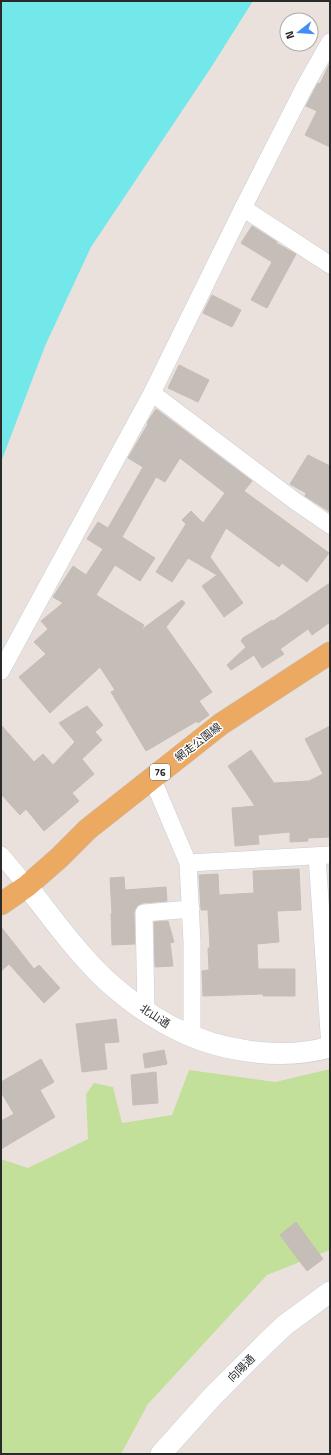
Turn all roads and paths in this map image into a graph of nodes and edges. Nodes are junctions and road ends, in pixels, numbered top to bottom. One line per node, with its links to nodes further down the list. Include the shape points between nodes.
1 (330, 42): 2 (street)
2 (243, 208): 3 (street); 4 (street)
3 (330, 265)
4 (152, 393): 5 (street); 7 (street)
5 (330, 525)
6 (330, 653): 8 (main road, 網走公園線 / 76, via 221,724)
7 (1, 671)
8 (152, 778): 11 (street); 12 (main road, 網走公園線 / 76, via 88,829)
9 (1, 855): 12 (street)
10 (324, 855): 11 (street); 17 (street)
11 (188, 863): 14 (street)
12 (27, 886): 13 (main road, 網走公園線 / 76); 15 (street, 北山通, via 84,957 107,981)
13 (1, 904)
14 (191, 909): 15 (street, via 144,913); 16 (street)
15 (146, 1011): 16 (street, 北山通)
16 (192, 1036): 17 (street, 北山通, via 245,1051 269,1054)
17 (330, 1047)
18 (330, 1292): 19 (street, 向陽通, via 285,1325 268,1341 212,1397)
19 (161, 1454)

